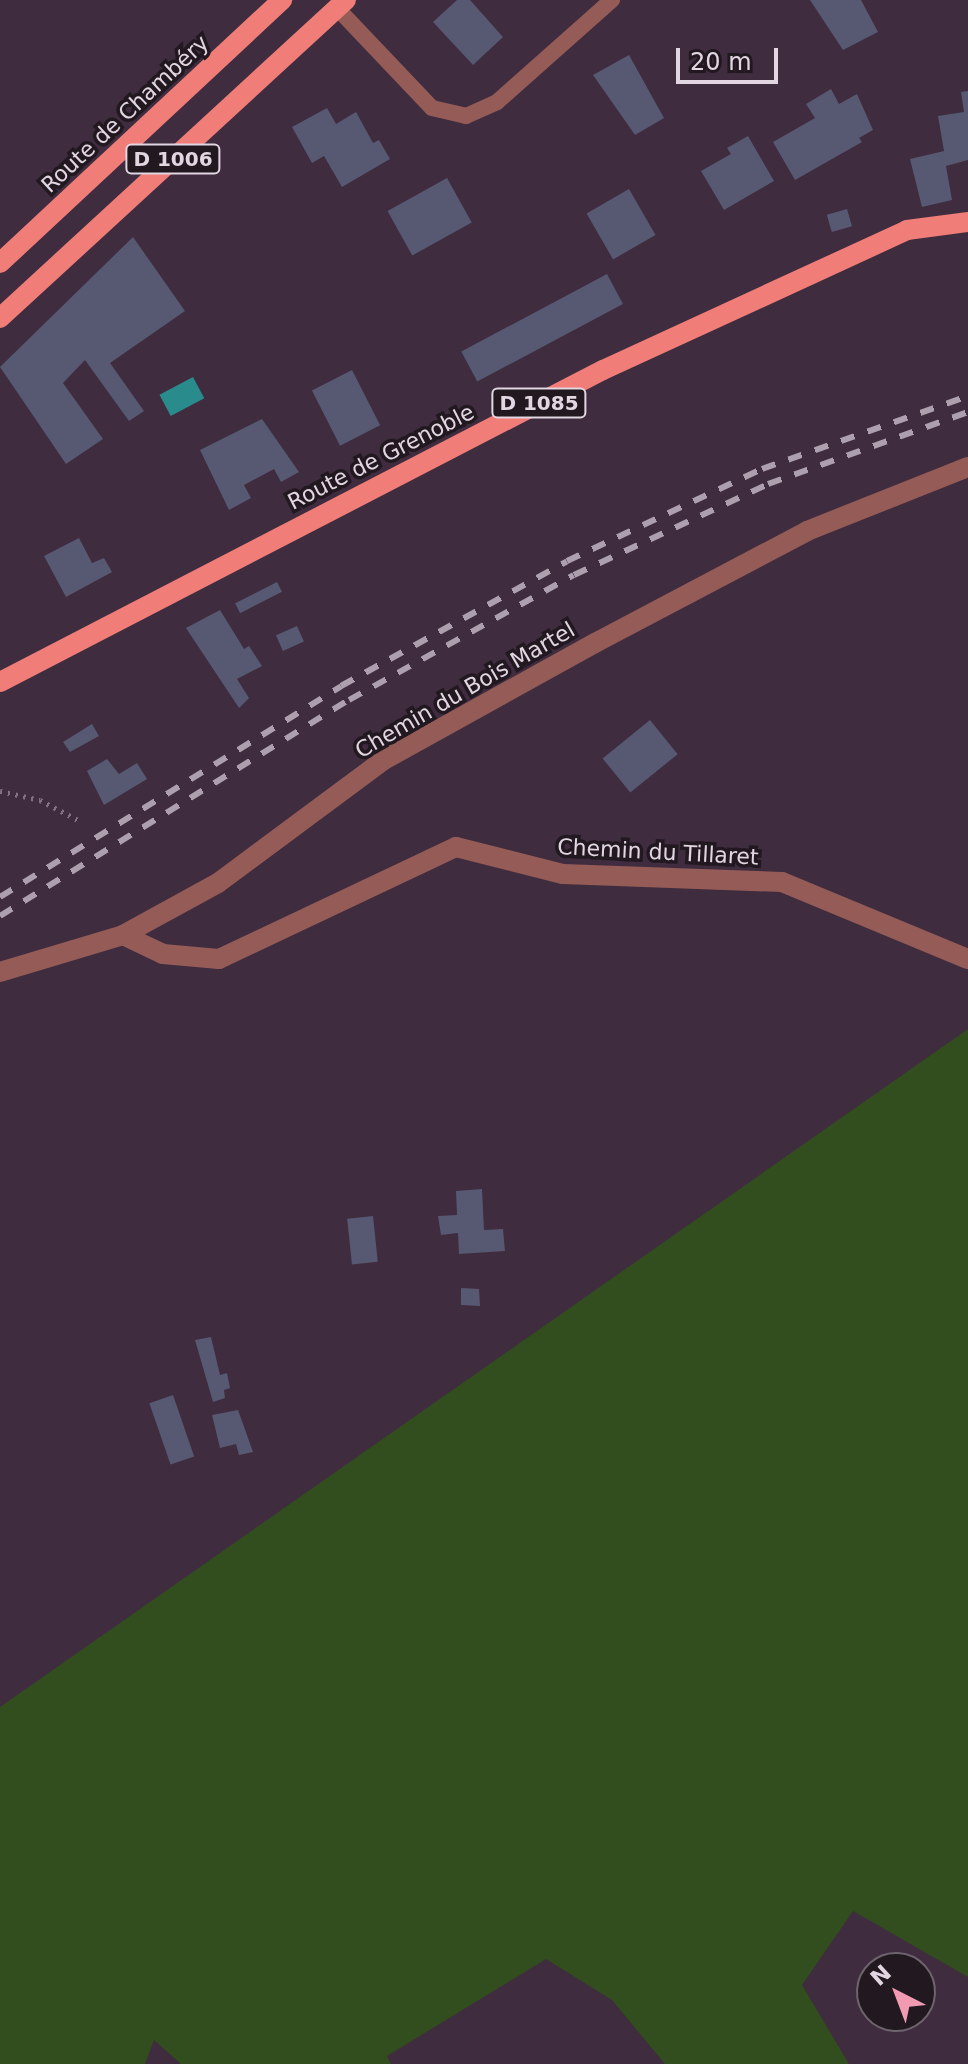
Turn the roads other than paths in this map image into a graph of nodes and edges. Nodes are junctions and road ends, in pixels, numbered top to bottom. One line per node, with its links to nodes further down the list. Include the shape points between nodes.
1 (282, 0): 5 (main road, Route de Chambéry / D 1006)
2 (612, 0): 3 (lane, via 497,102 466,116 432,108)
3 (342, 4): 6 (main road, D 1006)
4 (968, 222): 8 (main road, Route de Grenoble / D 1085, via 907,230 603,370)
5 (0, 263)
6 (0, 318)
7 (968, 467): 9 (street, Chemin du Bois Martel, via 807,531 382,761 218,883)
8 (0, 682)
9 (123, 935): 10 (street, Chemin du Tillaret, via 163,954 219,959 456,847 563,874 782,882); 11 (street, Chemin du Bois Martel)
10 (968, 959)
11 (0, 972)

